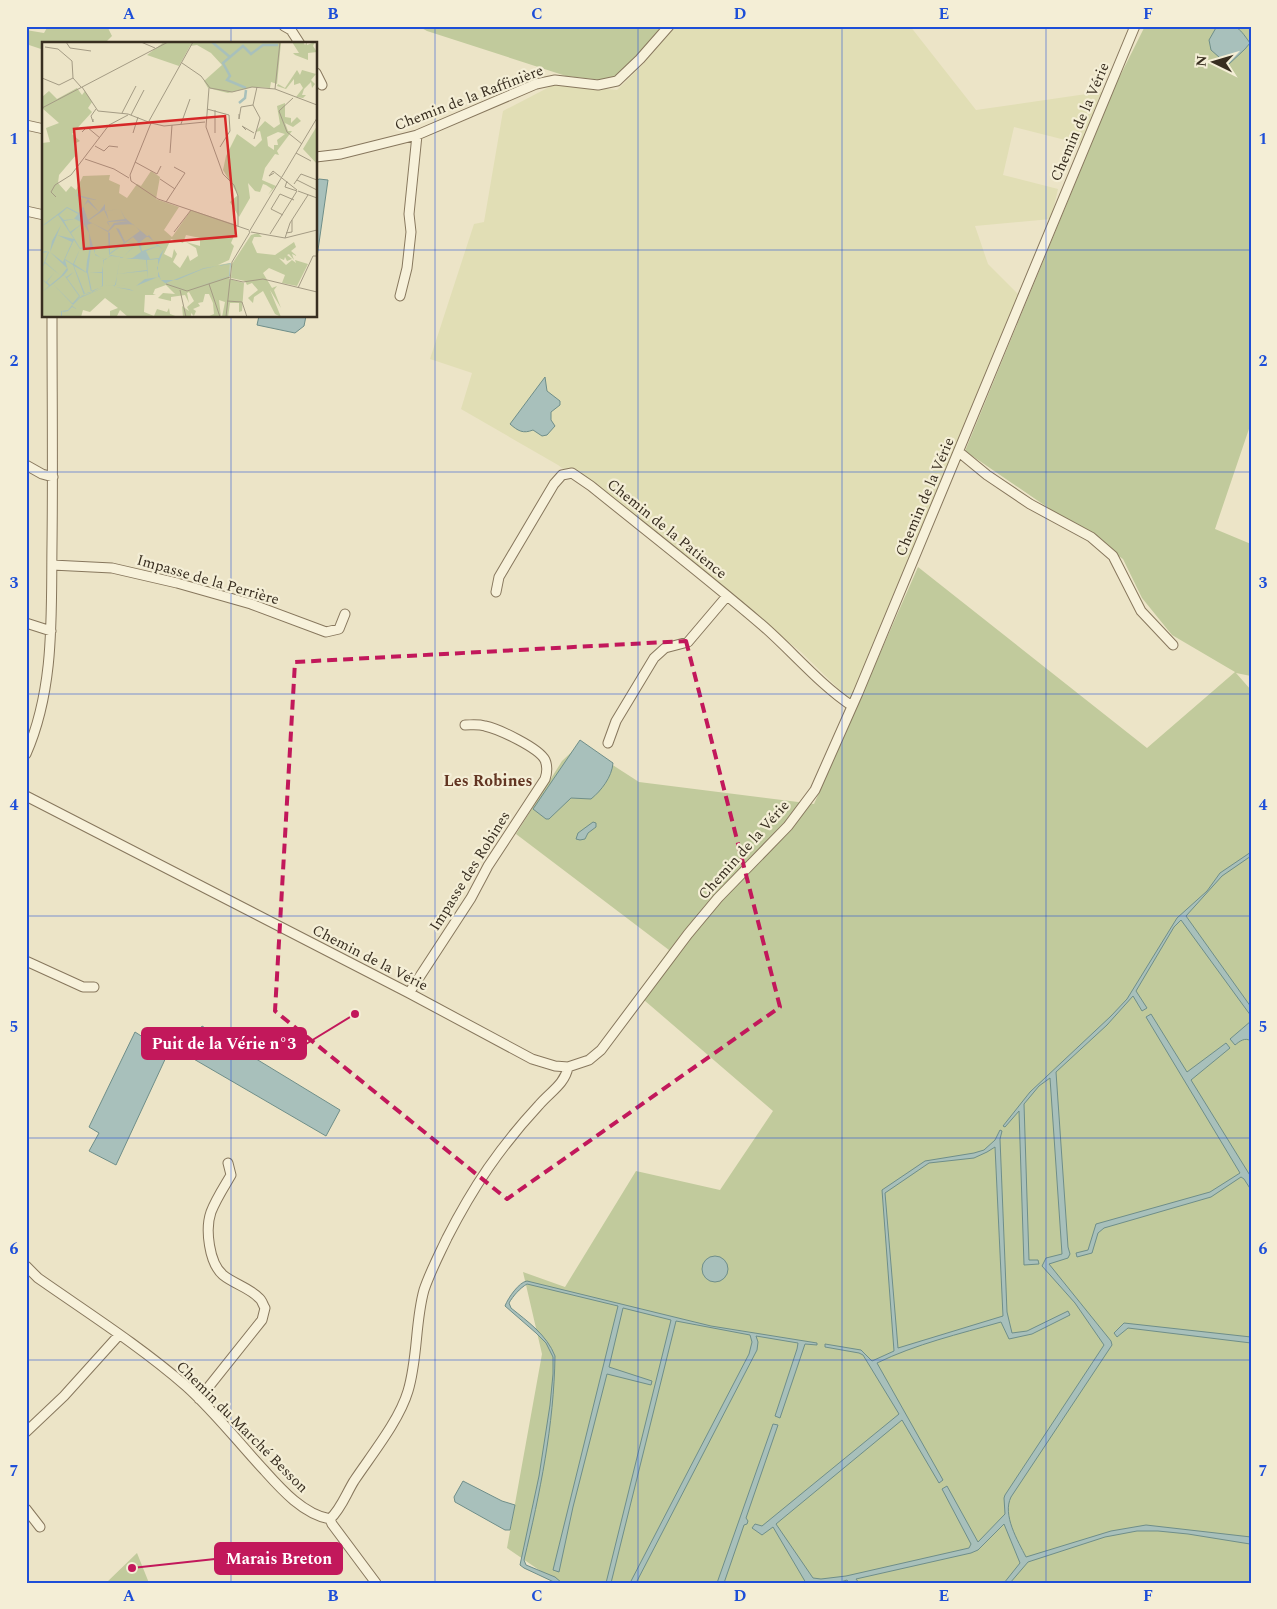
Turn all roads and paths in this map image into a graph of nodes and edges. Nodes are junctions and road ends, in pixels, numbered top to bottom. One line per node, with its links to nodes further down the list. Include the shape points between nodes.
1 (284, 26): 4 (street)
2 (669, 26): 9 (street, Chemin de la Raffinière, via 617,81 598,85 555,80 536,84)
3 (1135, 26): 15 (street, Chemin de la Vérie)
4 (299, 42)
5 (318, 77): 6 (street)
6 (322, 85)
7 (26, 125): 8 (street)
8 (42, 129)
9 (418, 135): 10 (street, Chemin de la Raffinière); 13 (street, via 409,214 408,259)
10 (318, 157)
11 (26, 211): 12 (street)
12 (42, 215)
13 (400, 296)
14 (52, 318): 17 (street)
15 (959, 452): 24 (street, via 1030,504 1091,537 1113,556 1140,611); 25 (street, Chemin de la Vérie)
16 (26, 465): 17 (street)
17 (53, 477): 18 (street)
18 (52, 565): 21 (street, Impasse de la Perrière, via 112,568 177,583 250,604 326,632 339,629); 23 (street)
19 (496, 592): 20 (street, Chemin de la Patience, via 498,577 554,484 562,475 572,473)
20 (727, 596): 25 (street, Chemin de la Patience); 27 (street, via 688,642 665,648 654,658 616,721)
21 (345, 614)
22 (26, 623): 23 (street)
23 (51, 632): 28 (street, via 43,700)
24 (1173, 645)
25 (852, 706): 33 (street, Chemin de la Vérie, via 815,790 788,826 718,898 601,1050 589,1060)
26 (465, 725): 32 (street, Impasse des Robines, via 495,729 533,749 543,757 547,771 545,779)
27 (608, 744)
28 (26, 754)
29 (26, 796): 32 (street, Chemin de la Vérie)
30 (26, 961): 31 (street, via 83,987)
31 (94, 987)
32 (409, 993): 33 (street, Chemin de la Vérie, via 532,1059)
33 (568, 1067): 40 (street, via 564,1081 506,1142 477,1182 459,1215 424,1291 408,1390 400,1412)
34 (228, 1163): 37 (street, via 231,1174 216,1200 208,1224 214,1264 222,1274 260,1298 265,1308 262,1320)
35 (26, 1266): 36 (street, Chemin du Marché Besson)
36 (119, 1335): 37 (street, Chemin du Marché Besson, via 159,1363); 38 (street, via 64,1396)
37 (199, 1399): 40 (street, Chemin du Marché Besson, via 278,1486 302,1506)
38 (26, 1432)
39 (26, 1509): 41 (street)
40 (330, 1519): 42 (street)
41 (40, 1527)
42 (376, 1583)

